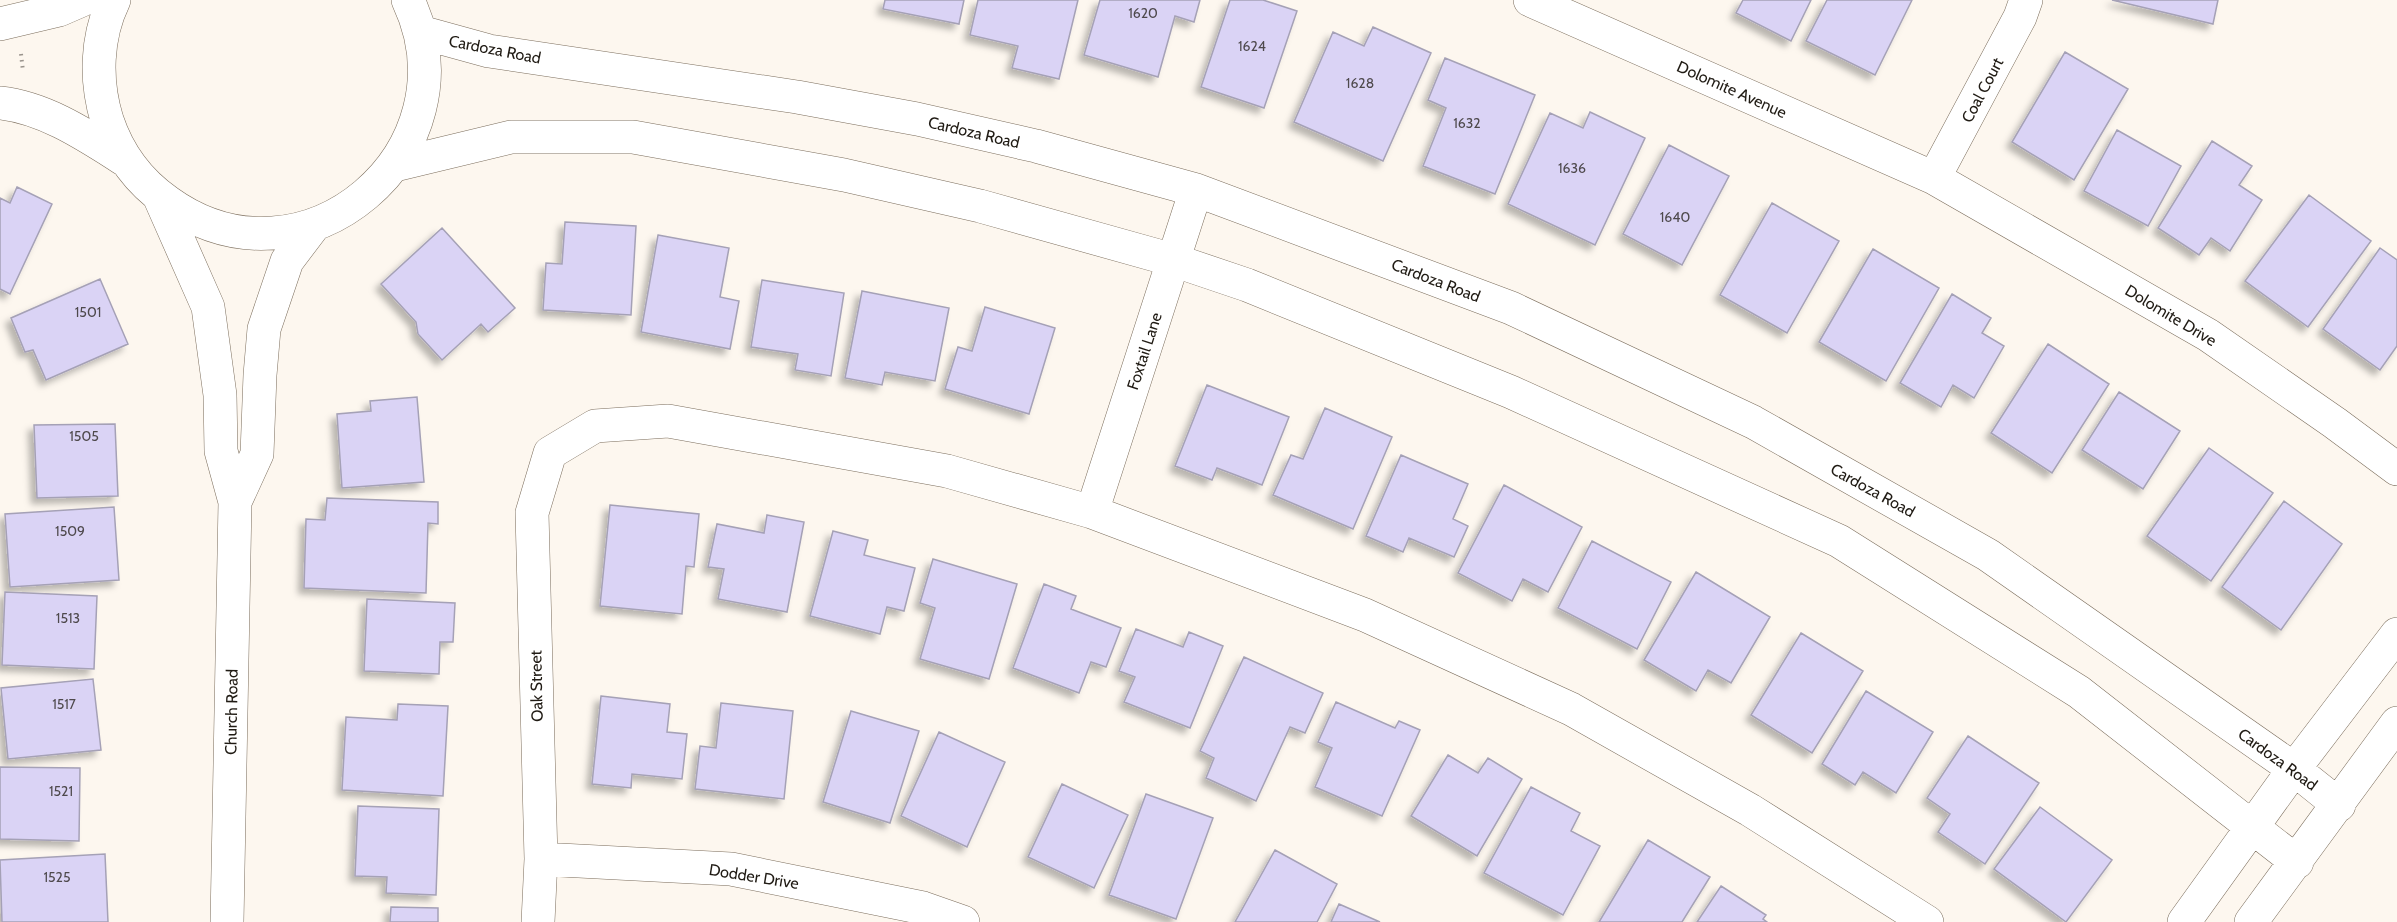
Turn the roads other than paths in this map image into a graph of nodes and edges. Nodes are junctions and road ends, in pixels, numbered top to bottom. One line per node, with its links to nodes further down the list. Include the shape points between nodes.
1 (82, 0): 7 (street)
2 (114, 0): 9 (street, via 101,39 98,71 111,132)
3 (408, 0): 6 (street)
4 (1530, 0): 11 (street, Dolomite Avenue)
5 (2026, 0): 11 (street, Coal Court)
6 (420, 32): 10 (street, via 423,92 413,130); 12 (street, Cardoza Road, via 489,51 917,119 1036,146)
7 (10, 34)
8 (0, 103): 9 (street, via 19,105 77,130)
9 (126, 160): 13 (street)
10 (395, 165): 14 (street, via 360,200); 15 (street, via 511,137 633,137 844,175 980,206)
11 (1934, 178): 16 (street, Dolomite Drive, via 2208,335)
12 (1196, 190): 15 (street, Foxtail Lane); 21 (street, Cardoza Road, via 1511,308 1753,422 1988,555)
13 (159, 196): 14 (street, via 194,218 234,230 275,233); 17 (street, Church Road, via 208,307 220,395 221,452)
14 (315, 224): 17 (street, Church Road, via 287,261 264,329 256,454)
15 (1173, 260): 18 (street, Foxtail Lane); 23 (street, via 1247,285 1511,392 1839,540 2079,692)
16 (2397, 469)
17 (235, 502): 26 (street, Church Road)
18 (1092, 512): 24 (street, Oak Street, via 947,471 668,421 596,426 550,453 532,513); 29 (street, via 1365,615 1571,709 1750,810)
19 (2397, 634): 21 (street)
20 (2397, 723): 22 (street)
21 (2294, 769): 22 (street, Cardoza Road); 23 (street)
22 (2339, 804): 25 (street)
23 (2252, 829): 25 (street); 30 (street)
24 (541, 859): 27 (street, Oak Street); 28 (street, Dodder Drive, via 731,869 923,908)
25 (2297, 862): 31 (street)
26 (227, 922)
27 (538, 922)
28 (963, 922)
29 (1927, 922)
30 (2184, 922)
31 (2251, 922)

